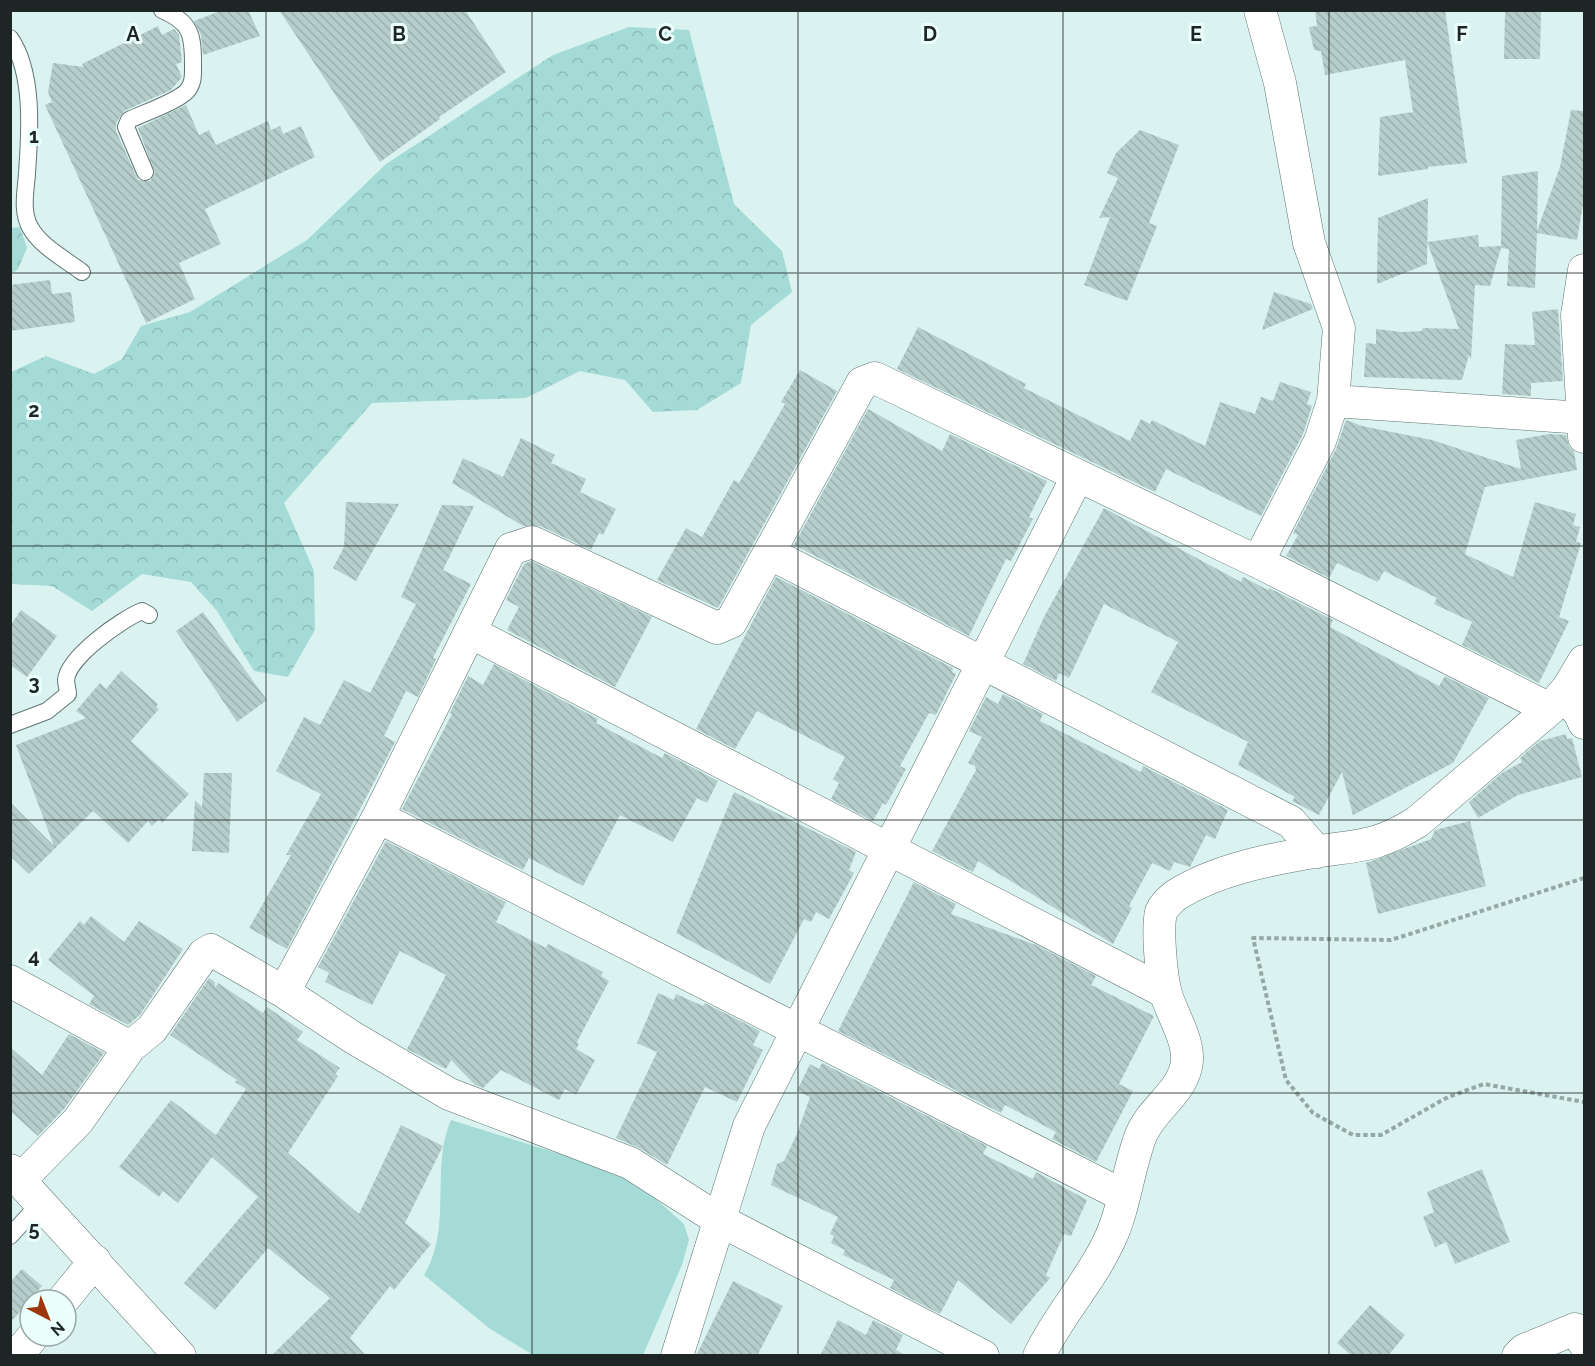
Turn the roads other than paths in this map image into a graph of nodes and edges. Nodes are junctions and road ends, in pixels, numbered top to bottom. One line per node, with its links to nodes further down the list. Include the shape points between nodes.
1 (162, 10): 4 (lane, via 187,26 193,38 193,82 186,92 129,120 126,127)
2 (1260, 10): 7 (street, via 1280,83 1309,243 1339,328)
3 (10, 38): 6 (lane, via 26,69 29,152 25,209 30,227 40,240)
4 (145, 172)
5 (1584, 270): 8 (street, via 1577,315)
6 (82, 272)
7 (1333, 401): 8 (street); 11 (street, via 1320,441)
8 (1583, 425)
9 (1077, 477): 10 (street, via 875,378 862,383); 11 (street); 15 (street)
10 (769, 553): 13 (street, via 731,622 717,628 532,542 511,549); 15 (street)
11 (1258, 562): 16 (street)
12 (148, 615): 18 (lane, via 142,611 130,616 80,655 66,678 68,694 54,706)
13 (470, 632): 19 (street); 20 (street)
14 (1584, 661): 16 (street)
15 (983, 662): 20 (street); 21 (street, via 1291,822)
16 (1556, 702): 17 (street, via 1579,712); 21 (street, via 1417,822 1394,837 1364,847)
17 (1584, 723)
18 (10, 725)
19 (378, 817): 23 (street); 25 (street)
20 (888, 850): 24 (street); 25 (street)
21 (1317, 852): 24 (street, via 1263,861 1224,873 1175,896 1162,910)
22 (10, 981): 26 (street)
23 (284, 992): 26 (street, via 211,950 204,954 152,1029); 29 (street, via 449,1094 630,1163)
24 (1165, 992): 28 (street, via 1185,1047 1187,1066 1179,1084 1142,1134)
25 (796, 1030): 28 (street); 29 (street, via 749,1126)
26 (130, 1047): 27 (street, via 78,1121)
27 (24, 1184): 30 (lane); 31 (street)
28 (1124, 1196): 37 (street, via 1111,1238)
29 (721, 1221): 35 (street); 36 (street)
30 (10, 1236)
31 (95, 1262): 32 (street); 34 (street)
32 (73, 1288)
33 (1581, 1332): 38 (street, via 1524,1350)
34 (180, 1356)
35 (677, 1356)
36 (983, 1356)
37 (1039, 1356)
38 (1518, 1356)

